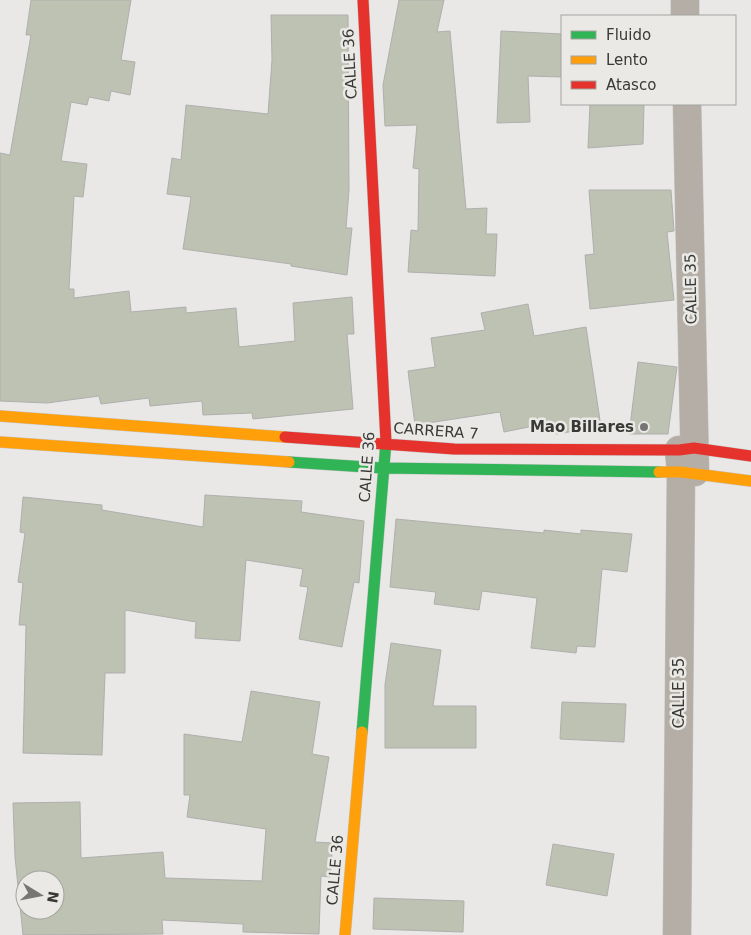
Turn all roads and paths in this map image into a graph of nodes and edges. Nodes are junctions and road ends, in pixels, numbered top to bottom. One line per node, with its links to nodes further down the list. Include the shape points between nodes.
1 (363, 0): 7 (street, CALLE 36)
2 (685, 0): 3 (street)
3 (685, 15)
4 (687, 105): 9 (street, CALLE 35)
5 (0, 416): 7 (street, CARRERA 7)
6 (0, 442): 10 (street, CARRERA 7)
7 (386, 443): 9 (street, CARRERA 7, via 454,450); 10 (street, CALLE 36)
8 (751, 456): 9 (street, CARRERA 7)
9 (688, 461): 10 (street, CARRERA 7); 11 (street, CARRERA 7); 13 (street, CALLE 35)
10 (382, 468): 12 (street, CALLE 36)
11 (751, 481)
12 (345, 935)
13 (677, 935)

